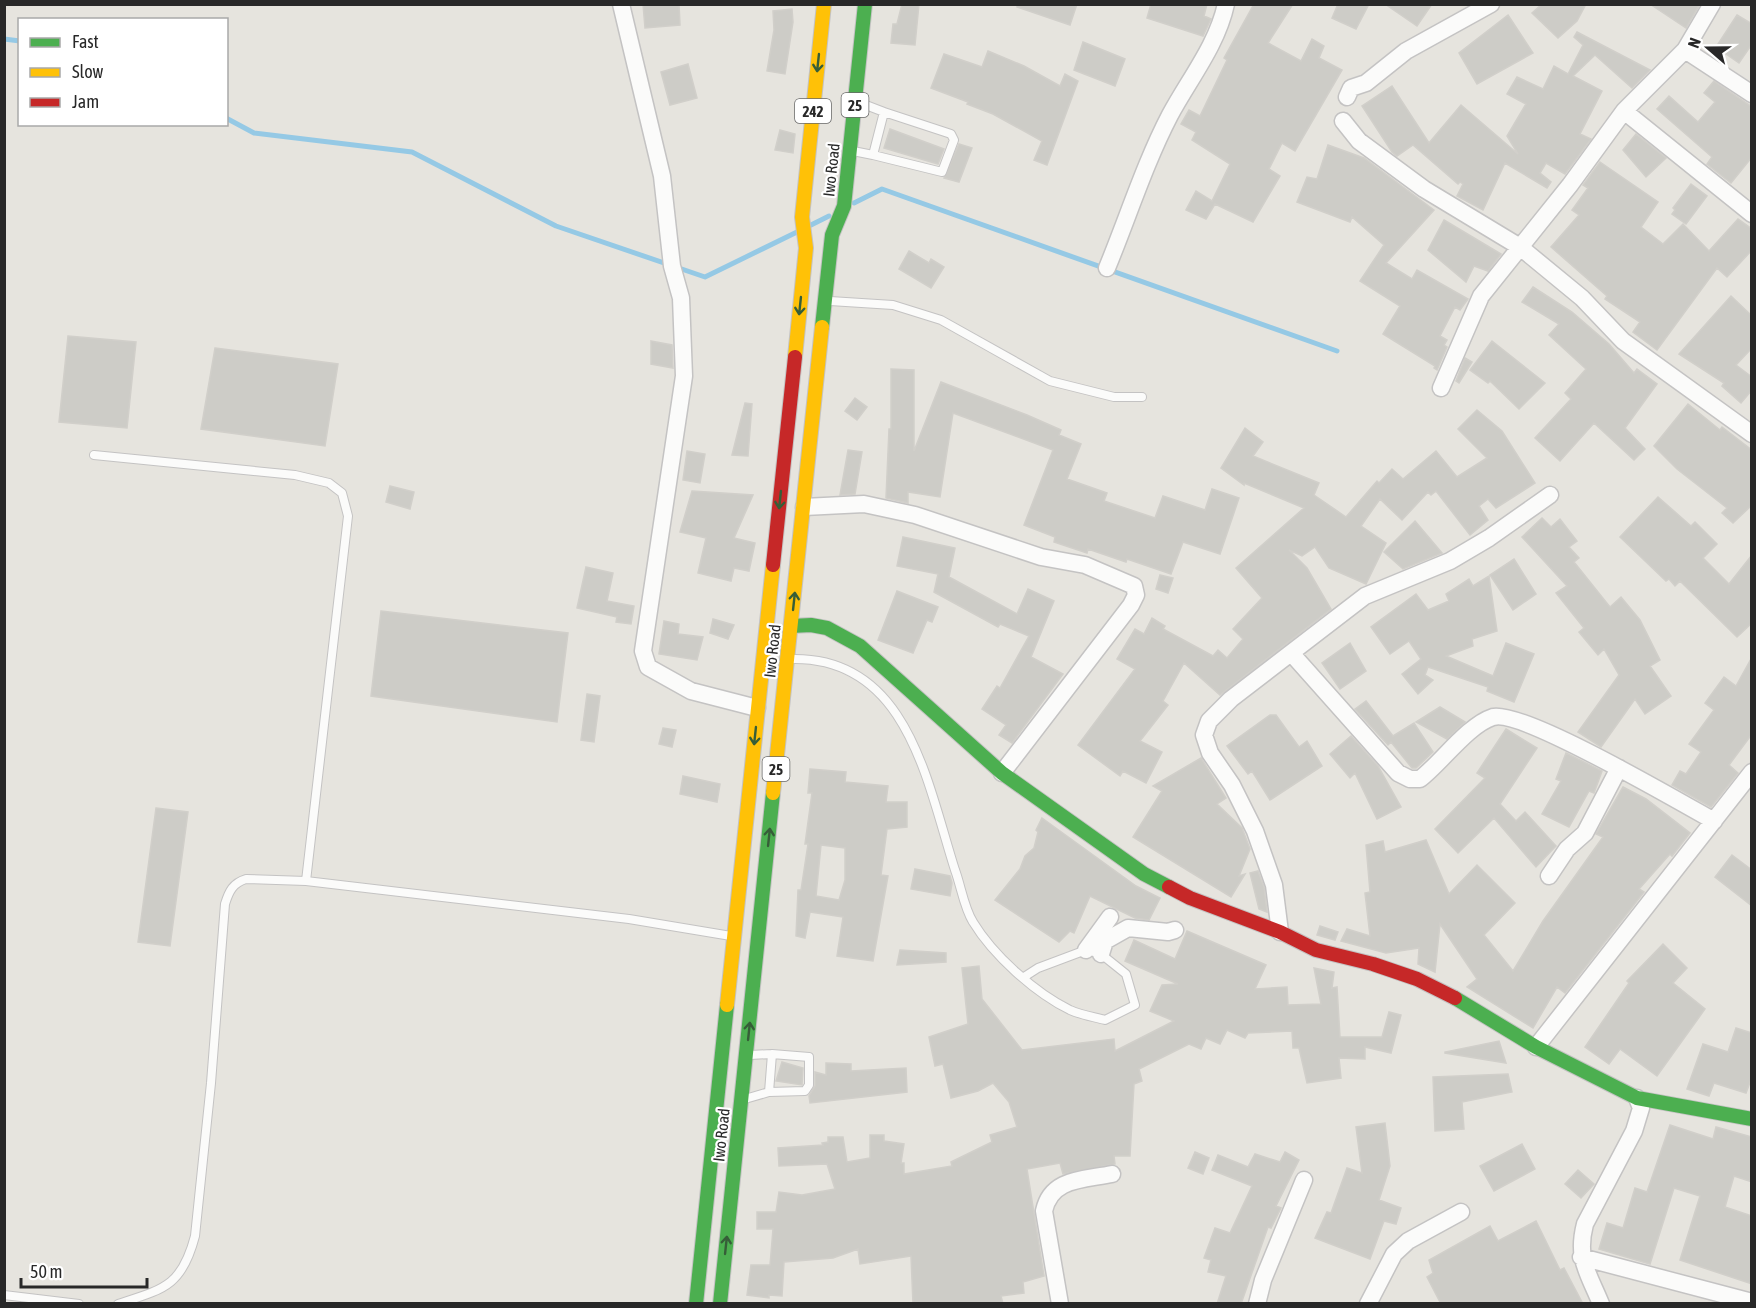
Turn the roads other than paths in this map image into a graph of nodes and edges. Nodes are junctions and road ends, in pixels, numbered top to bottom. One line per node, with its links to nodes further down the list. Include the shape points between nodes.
1 (621, 4): 29 (street, via 662,176 672,266 681,298 684,376 643,651 648,667 691,692)
2 (824, 4): 29 (main road, Iwo Road / 242, one-way to 29, via 802,217 806,248)
3 (865, 4): 10 (main road, Iwo Road / 25)
4 (1226, 4): 18 (street, via 1221,28 1154,149)
5 (1491, 4): 9 (street, via 1406,51 1366,83 1351,88)
6 (1712, 4): 7 (street)
7 (1685, 50): 8 (street); 11 (street)
8 (1752, 94)
9 (1347, 97)
10 (855, 101): 12 (lane); 14 (main road, Iwo Road / 25)
11 (1624, 111): 16 (street); 17 (street)
12 (884, 112): 15 (lane); 15 (lane, via 951,134 954,140 942,172)
13 (1343, 121): 17 (street, via 1359,141 1424,189)
14 (850, 151): 15 (lane); 19 (main road, Iwo Road / 25, via 844,206 832,235)
15 (873, 155)
16 (1752, 214)
17 (1520, 247): 20 (street, via 1481,296); 22 (street, via 1582,298 1623,341)
18 (1107, 268)
19 (826, 300): 21 (lane, via 893,305 941,320 1050,381 1114,397); 25 (main road, Iwo Road / 25)
20 (1441, 388)
21 (1142, 397)
22 (1752, 434)
23 (94, 455): 35 (lane, via 295,475 329,483 342,493 348,516)
24 (1550, 495): 27 (street, via 1450,561 1365,596)
25 (804, 507): 26 (main road, Iwo Road / 25, one-way to 25); 32 (street, via 864,504 915,515 1041,557 1086,565 1134,585 1136,595 1131,605)
26 (791, 626): 28 (main road, Iwo Road / 25); 32 (main road, via 813,623 860,646)
27 (1292, 654): 30 (street, via 1386,761 1410,779 1420,779 1432,770 1481,722 1503,716); 38 (street, via 1217,712 1204,735 1209,753 1232,785 1256,831 1274,885)
28 (788, 660): 41 (lane, via 816,659 850,669 889,702 913,741 971,920 994,950); 44 (main road, Iwo Road / 25, one-way to 28)
29 (758, 708): 39 (main road, Iwo Road / 242, one-way to 39)
30 (1619, 768): 33 (street); 34 (street, via 1585,833 1567,849)
31 (1752, 772): 33 (street)
32 (1002, 773): 38 (main road, via 1144,874 1190,898)
33 (1714, 821): 42 (street)
34 (1549, 876)
35 (306, 881): 39 (lane, via 629,919); 57 (lane, via 246,879 238,881 229,893 208,1119 190,1256 174,1281)
36 (1110, 917): 40 (street)
37 (1175, 930): 40 (street, via 1128,928 1105,940)
38 (1280, 932): 42 (main road, via 1316,950 1417,979)
39 (734, 936): 45 (main road, Iwo Road / 242)
40 (1094, 952): 41 (lane); 41 (lane, via 1126,974 1135,1005 1105,1020 1072,1011)
41 (1024, 977)
42 (1536, 1047): 47 (main road)
43 (772, 1054): 44 (lane); 46 (lane); 46 (lane, via 809,1057 810,1077 805,1091)
44 (746, 1061): 45 (main road); 48 (main road, Iwo Road / 25)
45 (721, 1064): 58 (main road, Iwo Road / 242)
46 (770, 1092): 48 (lane)
47 (1637, 1098): 49 (main road); 53 (street, via 1640,1117 1585,1224)
48 (742, 1100): 59 (main road, Iwo Road / 25, one-way to 48)
49 (1752, 1119)
50 (1112, 1174): 60 (street, via 1058,1186 1047,1198 1044,1211)
51 (1304, 1180): 61 (street)
52 (1461, 1212): 62 (street, via 1408,1241 1394,1254)
53 (1581, 1257): 55 (street); 63 (street)
54 (4, 1295): 56 (lane)
55 (1752, 1302)
56 (79, 1304)
57 (118, 1304)
58 (696, 1304)
59 (720, 1304)
60 (1060, 1304)
61 (1257, 1304)
62 (1368, 1304)
63 (1601, 1304)

